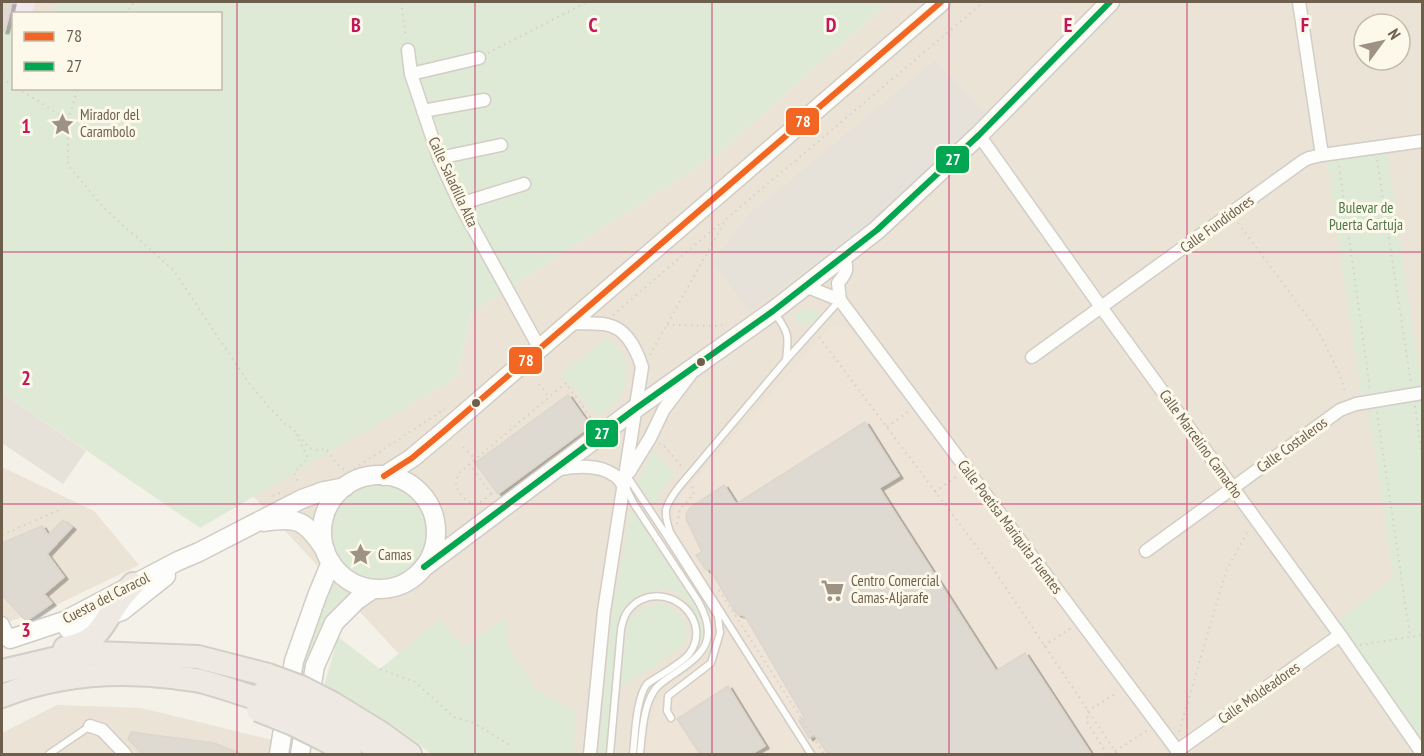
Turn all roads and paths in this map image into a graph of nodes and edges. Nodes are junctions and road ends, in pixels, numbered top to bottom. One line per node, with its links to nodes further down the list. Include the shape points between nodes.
1 (401, 2): 7 (path)
2 (587, 2): 8 (path)
3 (941, 2): 31 (main road)
4 (984, 2): 25 (path)
5 (1110, 2): 15 (main road)
6 (1299, 2): 19 (street)
7 (408, 50): 9 (street, Calle Saladilla Alta)
8 (479, 58): 9 (street)
9 (411, 74): 13 (street, Calle Saladilla Alta)
10 (20, 90): 14 (path)
11 (77, 90): 14 (path)
12 (484, 100): 13 (street)
13 (423, 111): 20 (street, Calle Saladilla Alta)
14 (68, 120): 51 (path, via 68,165 104,208 174,271 248,382)
15 (979, 135): 26 (main road); 29 (street, Calle Marcelino Camacho)
16 (1422, 141): 18 (street, Calle Fundidores)
17 (501, 146): 20 (street)
18 (1375, 148): 19 (street, Calle Fundidores); 42 (path)
19 (1322, 155): 24 (street, Calle Fundidores, via 1298,164)
20 (438, 158): 23 (street, Calle Saladilla Alta)
21 (1339, 160): 44 (path)
22 (524, 184): 23 (street)
23 (460, 204): 36 (street, Calle Saladilla Alta)
24 (1231, 213): 29 (street, Calle Fundidores); 47 (path, via 1319,332 1344,384)
25 (726, 219): 33 (path); 34 (path)
26 (844, 256): 27 (main road); 28 (street, via 847,268 838,283)
27 (805, 286): 28 (street); 30 (main road)
28 (840, 300): 35 (lane); 45 (street, Calle Poetisa Mariquita Fuentes)
29 (1101, 307): 37 (street, Calle Fundidores); 64 (street, Calle Marcelino Camacho)
30 (773, 311): 38 (lane, via 789,341); 39 (main road)
31 (570, 323): 33 (street); 36 (main road)
32 (727, 324): 34 (path)
33 (602, 325): 40 (street, via 620,331 631,342)
34 (667, 325): 40 (path)
35 (813, 330): 38 (lane); 50 (path)
36 (540, 349): 60 (main road, via 412,458)
37 (1032, 357)
38 (786, 360): 61 (lane)
39 (700, 362): 48 (main road); 52 (street, via 664,409)
40 (642, 367): 48 (street)
41 (539, 384): 43 (path)
42 (1418, 394): 44 (street, Calle Costaleros); 54 (path)
43 (549, 397): 49 (path, via 566,383 598,426 608,417); 55 (path)
44 (1373, 401): 47 (street, Calle Costaleros); 86 (path)
45 (918, 404): 50 (path); 59 (street, Calle Poetisa Mariquita Fuentes)
46 (451, 405): 62 (path)
47 (1348, 406): 64 (street, Calle Costaleros)
48 (635, 409): 49 (main road); 63 (street)
49 (614, 426): 58 (main road)
50 (886, 427): 65 (path)
51 (293, 429): 56 (path, via 309,448 326,449); 67 (path, via 308,458 294,473)
52 (650, 438): 61 (path, via 664,446); 63 (street)
53 (464, 447): 55 (path)
54 (1422, 457)
55 (475, 459): 57 (path)
56 (337, 464)
57 (469, 464): 66 (path); 66 (path, via 457,479 460,494 474,504)
58 (555, 469): 63 (street, via 596,468); 77 (main road)
59 (967, 469): 65 (path); 82 (street, Calle Poetisa Mariquita Fuentes)
60 (384, 476): 62 (main road); 77 (main road, via 412,486 432,512 436,540)
61 (689, 476): 72 (path, via 694,494 680,509); 116 (lane, via 670,499 664,514 670,532)
62 (347, 480): 67 (main road, Cuesta del Caracol); 76 (main road, via 327,511 323,532)
63 (625, 480): 96 (lane, via 665,533 718,616 720,633 711,663 668,696 667,711); 112 (street, via 604,611); 115 (lane, via 634,504 698,601 708,623 700,655 654,689 645,716)
64 (1233, 487): 70 (street, Calle Marcelino Camacho); 74 (street, Calle Costaleros)
65 (935, 492): 87 (path, via 992,567)
66 (491, 494): 68 (path)
67 (302, 499): 71 (main road, Cuesta del Caracol)
68 (497, 500)
69 (59, 510): 73 (path)
70 (1255, 518): 84 (street, Calle Marcelino Camacho); 101 (path, via 1226,571)
71 (253, 524): 75 (main road, Cuesta del Caracol); 76 (main road, Cuesta del Caracol, via 293,520 308,527)
72 (677, 524)
73 (2, 535)
74 (1146, 551)
75 (199, 552): 78 (main road, Cuesta del Caracol); 81 (main road, Cuesta del Caracol, via 122,611)
76 (329, 557): 80 (main road, via 345,577); 106 (main road, via 294,661)
77 (424, 567): 80 (main road, via 401,585)
78 (133, 584): 81 (highway); 83 (main road, Cuesta del Caracol, via 64,621)
79 (715, 584): 117 (path)
80 (373, 589): 107 (main road, via 334,623 330,632 315,666)
81 (111, 615): 83 (main road, Cuesta del Caracol, via 43,636); 89 (highway, via 88,641)
82 (1081, 621): 87 (path); 92 (street, Calle Poetisa Mariquita Fuentes)
83 (4, 634)
84 (1340, 635): 88 (street, Calle Marcelino Camacho); 101 (street, Calle Moldeadores)
85 (1422, 635): 86 (path)
86 (1410, 636): 88 (path)
87 (1044, 646): 95 (path)
88 (1350, 649): 103 (street, Calle Marcelino Camacho)
89 (2, 669): 93 (highway, via 92,653 198,657)
90 (380, 669): 100 (path, via 415,682 454,717 474,723)
91 (139, 673): 93 (highway); 93 (highway, via 202,681); 94 (highway, via 56,680)
92 (1128, 685): 95 (path); 98 (street, Calle Poetisa Mariquita Fuentes)
93 (262, 695): 97 (highway, bridge, via 293,724); 97 (highway, bridge, via 301,687)
94 (2, 696)
95 (1088, 711): 102 (path); 118 (path, via 1088,722)
96 (671, 718)
97 (327, 723): 108 (highway); 109 (highway); 110 (highway); 111 (highway, via 381,733)
98 (1158, 724): 101 (street, Calle Poetisa Mariquita Fuentes); 102 (path)
99 (90, 726): 104 (lane); 105 (street, via 102,730)
100 (513, 747)
101 (1177, 750)
102 (1114, 751): 119 (path)
103 (1422, 753)
104 (49, 754)
105 (125, 754)
106 (279, 754)
107 (300, 754)
108 (350, 754)
109 (367, 754)
110 (384, 754)
111 (410, 754)
112 (590, 754)
113 (609, 754): 114 (lane, via 624,616 646,598 673,598 692,617 695,641 688,654 642,690)
114 (633, 754)
115 (640, 754)
116 (811, 754)
117 (824, 754)
118 (1107, 754)
119 (1117, 754)

